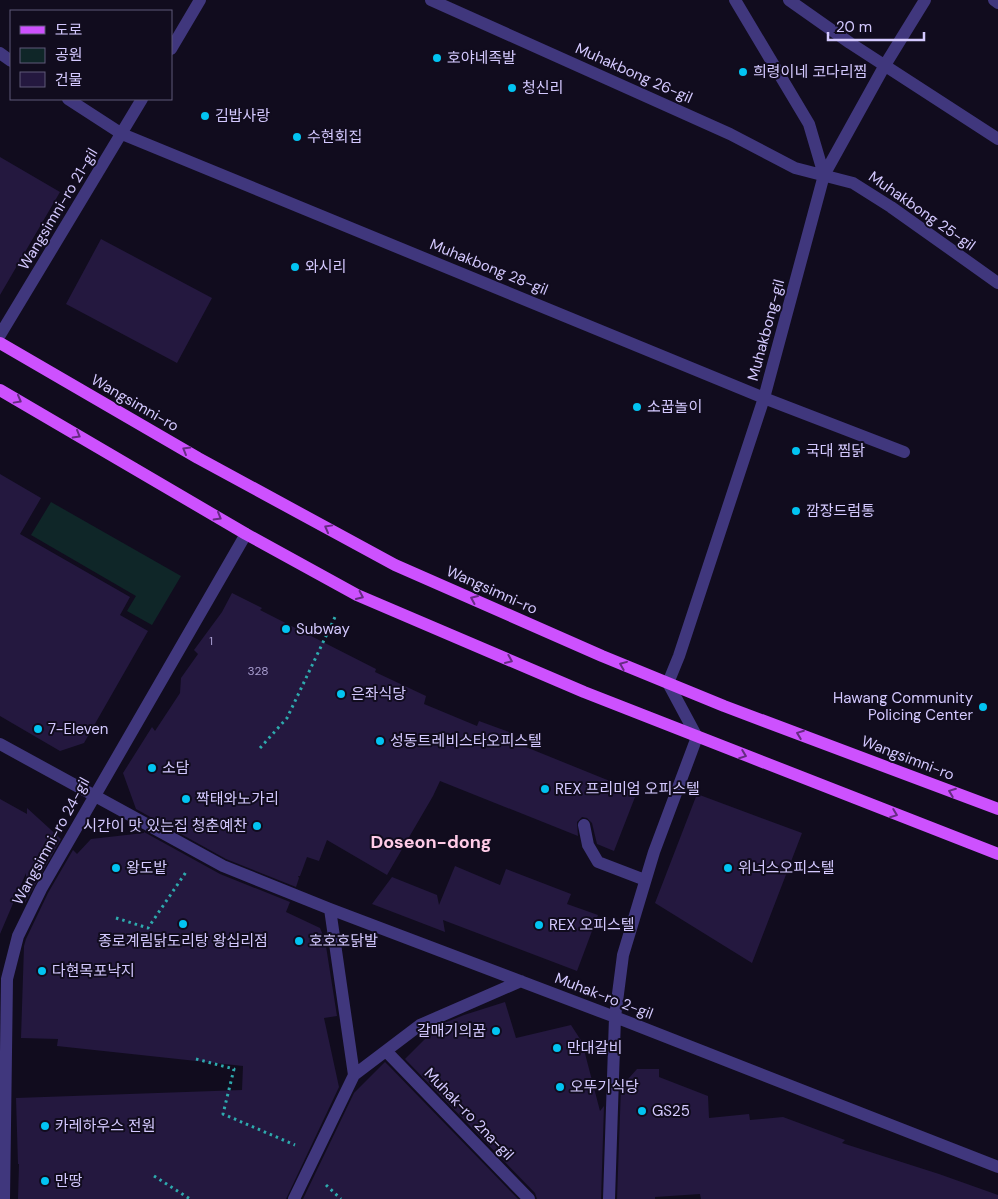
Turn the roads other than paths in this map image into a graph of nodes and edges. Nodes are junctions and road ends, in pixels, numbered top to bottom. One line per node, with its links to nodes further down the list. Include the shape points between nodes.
1 (200, 0): 8 (street)
2 (431, 0): 14 (street, Muhakbong 26-gil, via 730,134 794,168)
3 (735, 0): 14 (street, via 808,124)
4 (789, 0): 9 (street)
5 (925, 0): 9 (street, Muhakbong-gil)
6 (994, 0): 7 (street)
7 (998, 3)
8 (172, 47)
9 (885, 65): 13 (street); 14 (street, Muhakbong-gil)
10 (70, 100): 12 (street, Muhakbong 28-gil)
11 (141, 100): 12 (street, Wangsimni-ro 21-gil)
12 (122, 134): 16 (street, Wangsimni-ro 21-gil); 19 (street, Muhakbong 28-gil)
13 (998, 139)
14 (824, 174): 15 (street, Muhakbong 25-gil, via 853,183); 19 (street, Muhakbong-gil)
15 (998, 283)
16 (0, 335)
17 (0, 343): 22 (main road, Wangsimni-ro, one-way to 17, via 395,564 198,458)
18 (0, 390): 21 (main road, one-way to 21)
19 (764, 398): 20 (street, Muhakbong 28-gil); 22 (street, Muhakbong-gil)
20 (904, 452)
21 (246, 534): 23 (main road, one-way to 23, via 357,595); 25 (street, Wangsimni-ro 24-gil)
22 (668, 683): 23 (street); 26 (main road, Wangsimni-ro, one-way to 22)
23 (697, 737): 28 (main road, one-way to 28); 29 (street)
24 (0, 744): 25 (street, Muhak-ro 2-gil)
25 (94, 796): 30 (street, Muhak-ro 2-gil, via 223,866); 36 (street, Wangsimni-ro 24-gil, via 18,936 7,979)
26 (998, 809)
27 (584, 825): 29 (street, via 588,845 598,862)
28 (998, 854)
29 (646, 880): 32 (street, via 623,955)
30 (330, 909): 31 (street, Muhak-ro 2-gil); 34 (street)
31 (521, 982): 32 (street, Muhak-ro 2-gil); 33 (street, via 420,1025)
32 (615, 1018): 35 (street, Muhak-ro 2-gil); 39 (street)
33 (386, 1051): 34 (street); 38 (street, Muhak-ro 2na-gil)
34 (354, 1075): 37 (street)
35 (998, 1167)
36 (4, 1199)
37 (294, 1199)
38 (528, 1199)
39 (609, 1199)

